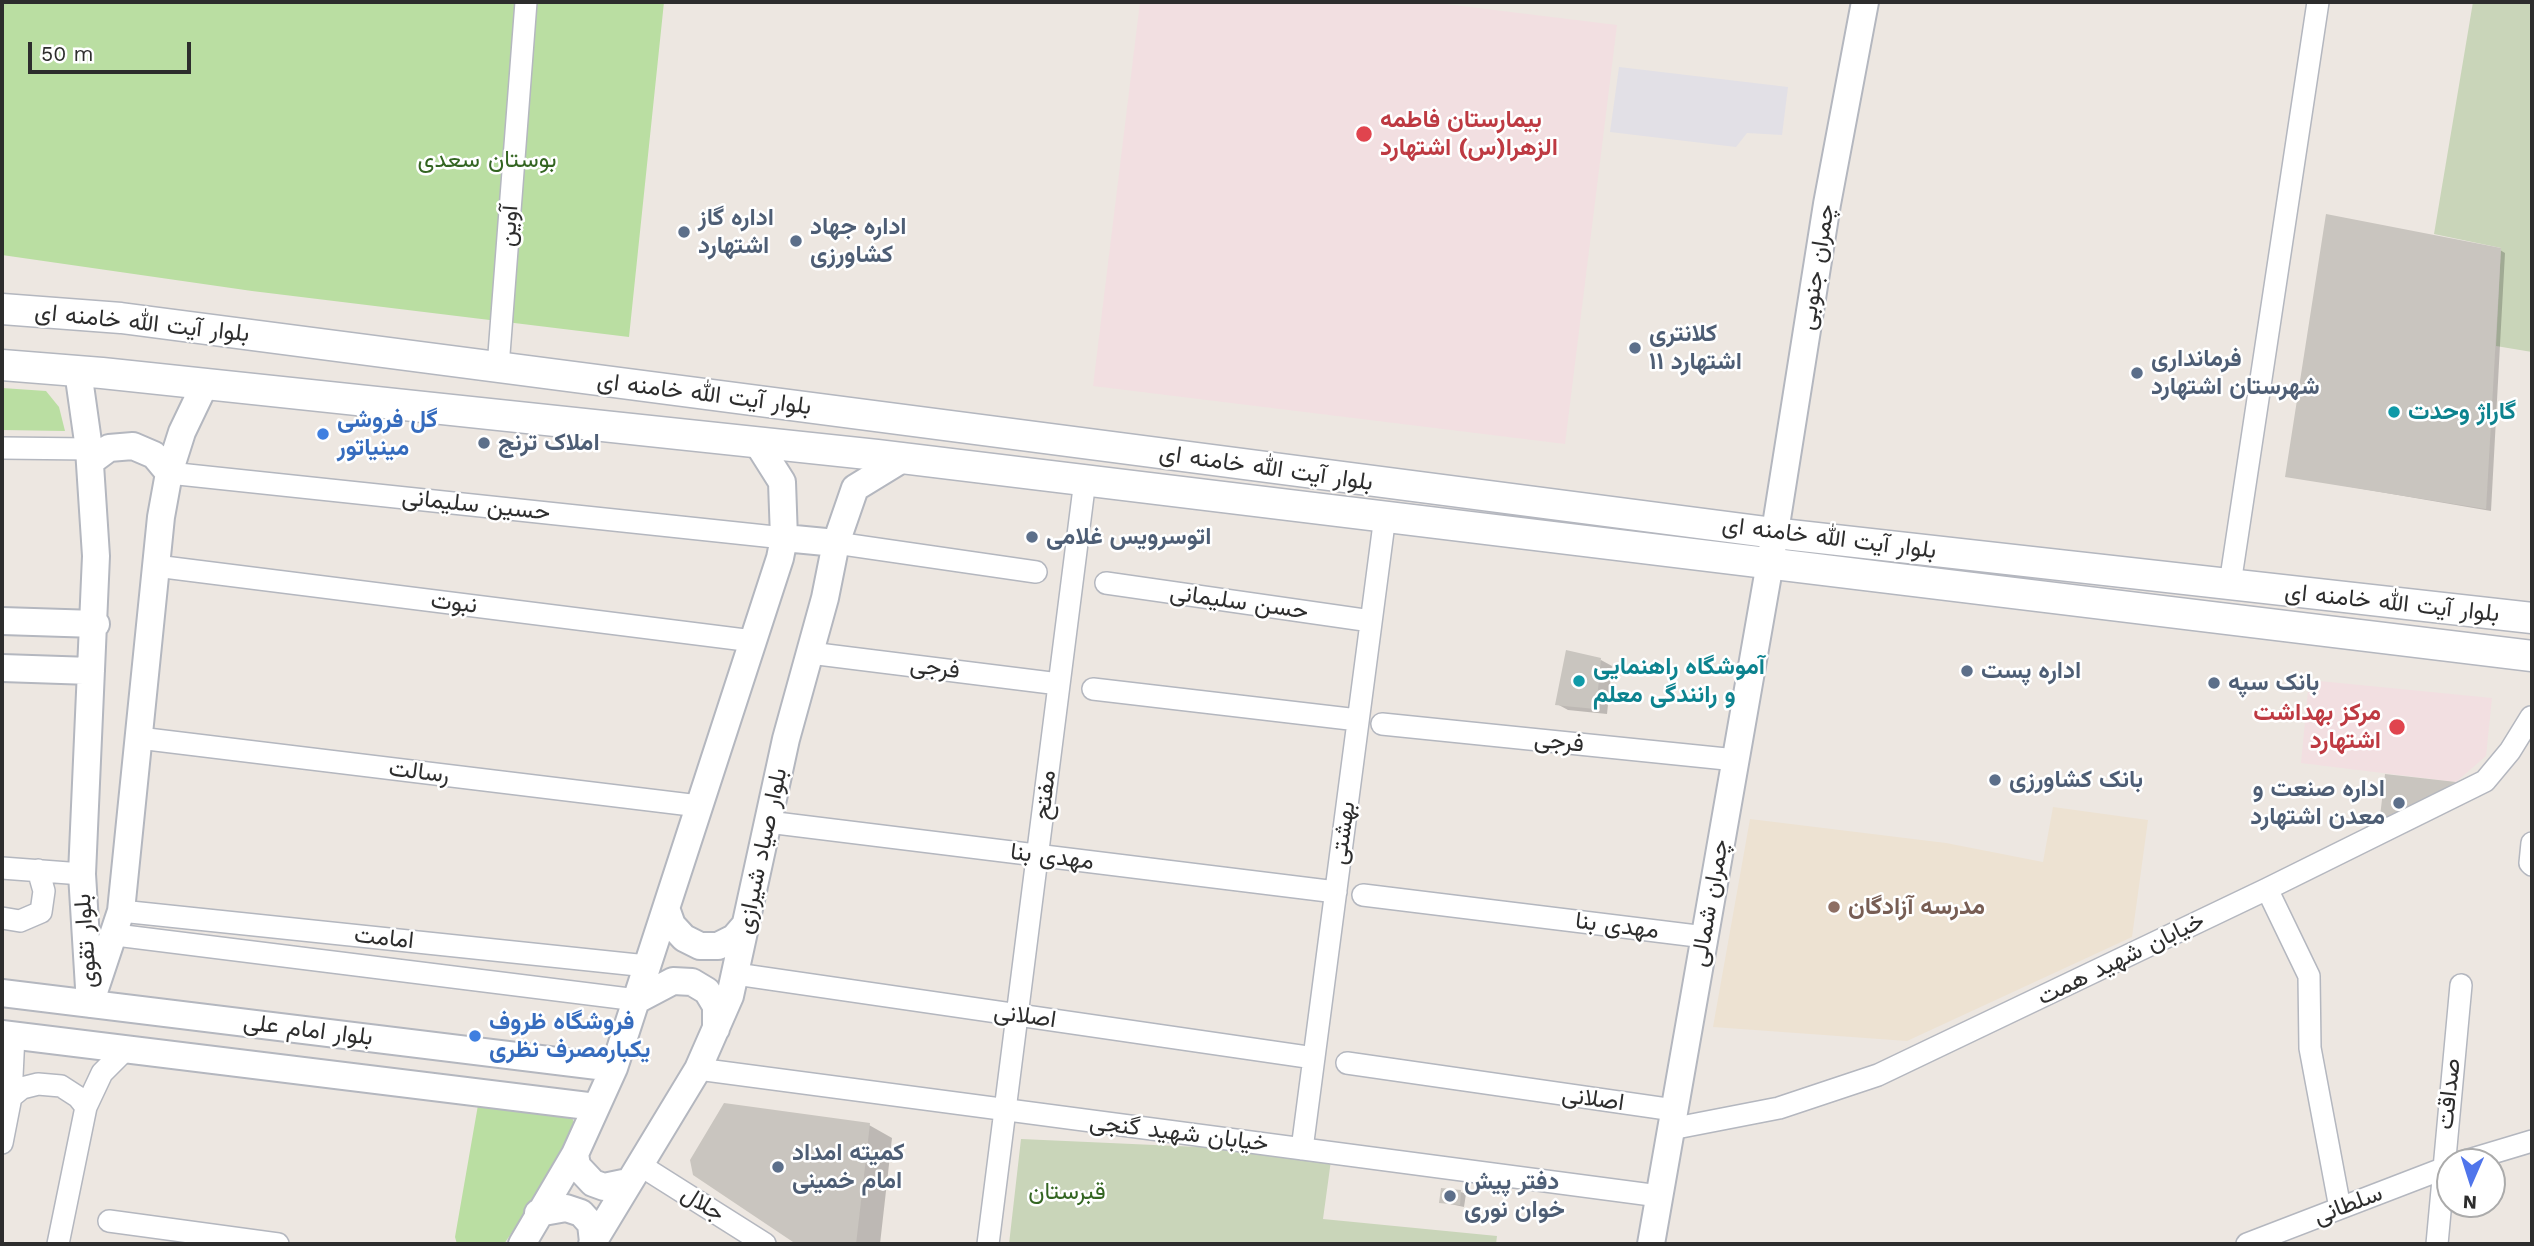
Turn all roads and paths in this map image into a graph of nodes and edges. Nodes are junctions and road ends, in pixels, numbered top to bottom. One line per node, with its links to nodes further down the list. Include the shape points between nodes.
1 (526, 2): 6 (street, آوین)
2 (1865, 2): 16 (street, چمران جنوبی)
3 (2318, 2): 23 (street)
4 (2, 309): 6 (main road, بلوار آیت الله خامنه ای, via 121,318)
5 (2, 365): 7 (main road, بلوار آیت الله خامنه ای)
6 (498, 367): 16 (main road, بلوار آیت الله خامنه ای)
7 (78, 371): 8 (main road, بلوار آیت الله خامنه ای); 11 (street, بلوار تقوی)
8 (205, 384): 9 (main road, بلوار آیت الله خامنه ای); 13 (street, بلوار تقوی, via 181,432)
9 (758, 444): 12 (main road, بلوار آیت الله خامنه ای); 17 (street, via 782,482)
10 (2, 448): 11 (street)
11 (90, 456): 13 (street, via 133,446 155,455); 27 (street, بلوار تقوی)
12 (904, 458): 14 (main road, بلوار آیت الله خامنه ای); 18 (street, بلوار صیاد شیرازی, via 855,488)
13 (169, 473): 17 (street, حسین سلیمانی); 20 (street, بلوار تقوی)
14 (1085, 480): 15 (main road, بلوار آیت الله خامنه ای); 33 (street, مفتح)
15 (1385, 516): 19 (main road, بلوار آیت الله خامنه ای); 26 (street, بهشتی)
16 (1774, 533): 19 (street, چمران جنوبی); 23 (main road, بلوار آیت الله خامنه ای)
17 (784, 538): 18 (street); 28 (street)
18 (836, 543): 21 (street); 29 (street, بلوار صیاد شیرازی)
19 (1770, 563): 30 (main road, بلوار آیت الله خامنه ای); 39 (street, چمران شمالی)
20 (156, 566): 28 (street, نبوت); 38 (street, بلوار تقوی)
21 (1036, 572)
22 (1105, 583): 26 (street, حسن سلیمانی)
23 (2230, 584): 24 (main road, بلوار آیت الله خامنه ای)
24 (2532, 618)
25 (2, 621): 27 (street)
26 (1371, 621): 36 (street, بهشتی)
27 (96, 624): 32 (street, بلوار تقوی)
28 (752, 641): 40 (street)
29 (810, 653): 33 (street, فرجی); 41 (street, بلوار صیاد شیرازی)
30 (2532, 656)
31 (2, 668): 32 (street)
32 (91, 671): 47 (street, بلوار تقوی)
33 (1059, 684): 43 (street, مفتح)
34 (1093, 689): 36 (street)
35 (2531, 717): 48 (street, خیابان شهید همت, via 2485,781)
36 (1358, 720): 49 (street, بهشتی)
37 (1382, 724): 39 (street, فرجی)
38 (139, 738): 40 (street, رسالت); 53 (street, بلوار تقوی)
39 (1735, 760): 55 (street, چمران شمالی)
40 (699, 806): 51 (street)
41 (768, 822): 43 (street, مهدی بنا); 54 (street, بلوار صیاد شیرازی)
42 (2532, 843): 44 (street)
43 (1038, 855): 49 (street, مهدی بنا); 62 (street, مفتح)
44 (2532, 865)
45 (2, 868): 46 (street)
46 (37, 870): 47 (street); 52 (street, via 44,891 41,912 20,921)
47 (82, 874): 61 (street, بلوار تقوی)
48 (2267, 889): 74 (street, خیابان شهید همت, via 1878,1075 1779,1108); 84 (street, via 2309,976 2310,1048)
49 (1336, 892): 66 (street, بهشتی)
50 (1363, 895): 55 (street, مهدی بنا)
51 (666, 908): 54 (street, via 684,939 700,946 718,946 734,938); 56 (street)
52 (2, 918)
53 (119, 923): 56 (street, امامت); 60 (street, امامت); 61 (street, بلوار تقوی)
54 (746, 924): 57 (street, بلوار صیاد شیرازی)
55 (1704, 937): 74 (street, چمران شمالی)
56 (648, 966): 60 (street)
57 (736, 974): 62 (street, اصلانی); 63 (street, بلوار صیاد شیرازی)
58 (2461, 985): 77 (street, صداقت)
59 (2, 993): 61 (street, بلوار امام علی)
60 (637, 1000): 63 (street, via 673,981 692,982 708,991 716,1006); 68 (street)
61 (90, 1004): 68 (street, بلوار امام علی)
62 (1017, 1015): 66 (street, اصلانی); 73 (street, مفتح)
63 (716, 1029): 69 (street, بلوار صیاد شیرازی)
64 (8, 1034): 65 (street, بلوار امام علی); 70 (street)
65 (126, 1049): 71 (street, via 102,1073); 72 (street, بلوار امام علی)
66 (1314, 1058): 78 (street, بهشتی)
67 (1347, 1063): 74 (street, اصلانی)
68 (614, 1068): 72 (street)
69 (698, 1069): 73 (street, خیابان شهید گنجی); 82 (street, بلوار صیاد شیرازی)
70 (11, 1097): 71 (street, via 22,1087 61,1086); 76 (street)
71 (86, 1107): 89 (street)
72 (596, 1107): 80 (street)
73 (1005, 1110): 78 (street, خیابان شهید گنجی); 93 (street, مفتح)
74 (1672, 1119): 83 (street, چمران شمالی)
75 (2532, 1141): 79 (street, سلطانی)
76 (2, 1143)
77 (2452, 1148)
78 (1302, 1149): 83 (street, خیابان شهید گنجی)
79 (2506, 1149)
80 (575, 1154): 82 (street, via 577,1166 593,1183 617,1187); 85 (street)
81 (2436, 1171): 84 (street, سلطانی)
82 (634, 1173): 88 (street, بلوار صیاد شیرازی); 92 (street, جلال)
83 (1659, 1196): 94 (street, چمران شمالی)
84 (2340, 1208): 95 (street, سلطانی)
85 (538, 1213): 88 (street, via 566,1208 581,1213 591,1224); 91 (street)
86 (2442, 1218): 96 (street, صداقت)
87 (109, 1221): 90 (street)
88 (592, 1243)
89 (58, 1244)
90 (278, 1244)
91 (522, 1244)
92 (765, 1244)
93 (988, 1244)
94 (1651, 1244)
95 (2247, 1244)
96 (2437, 1244)

